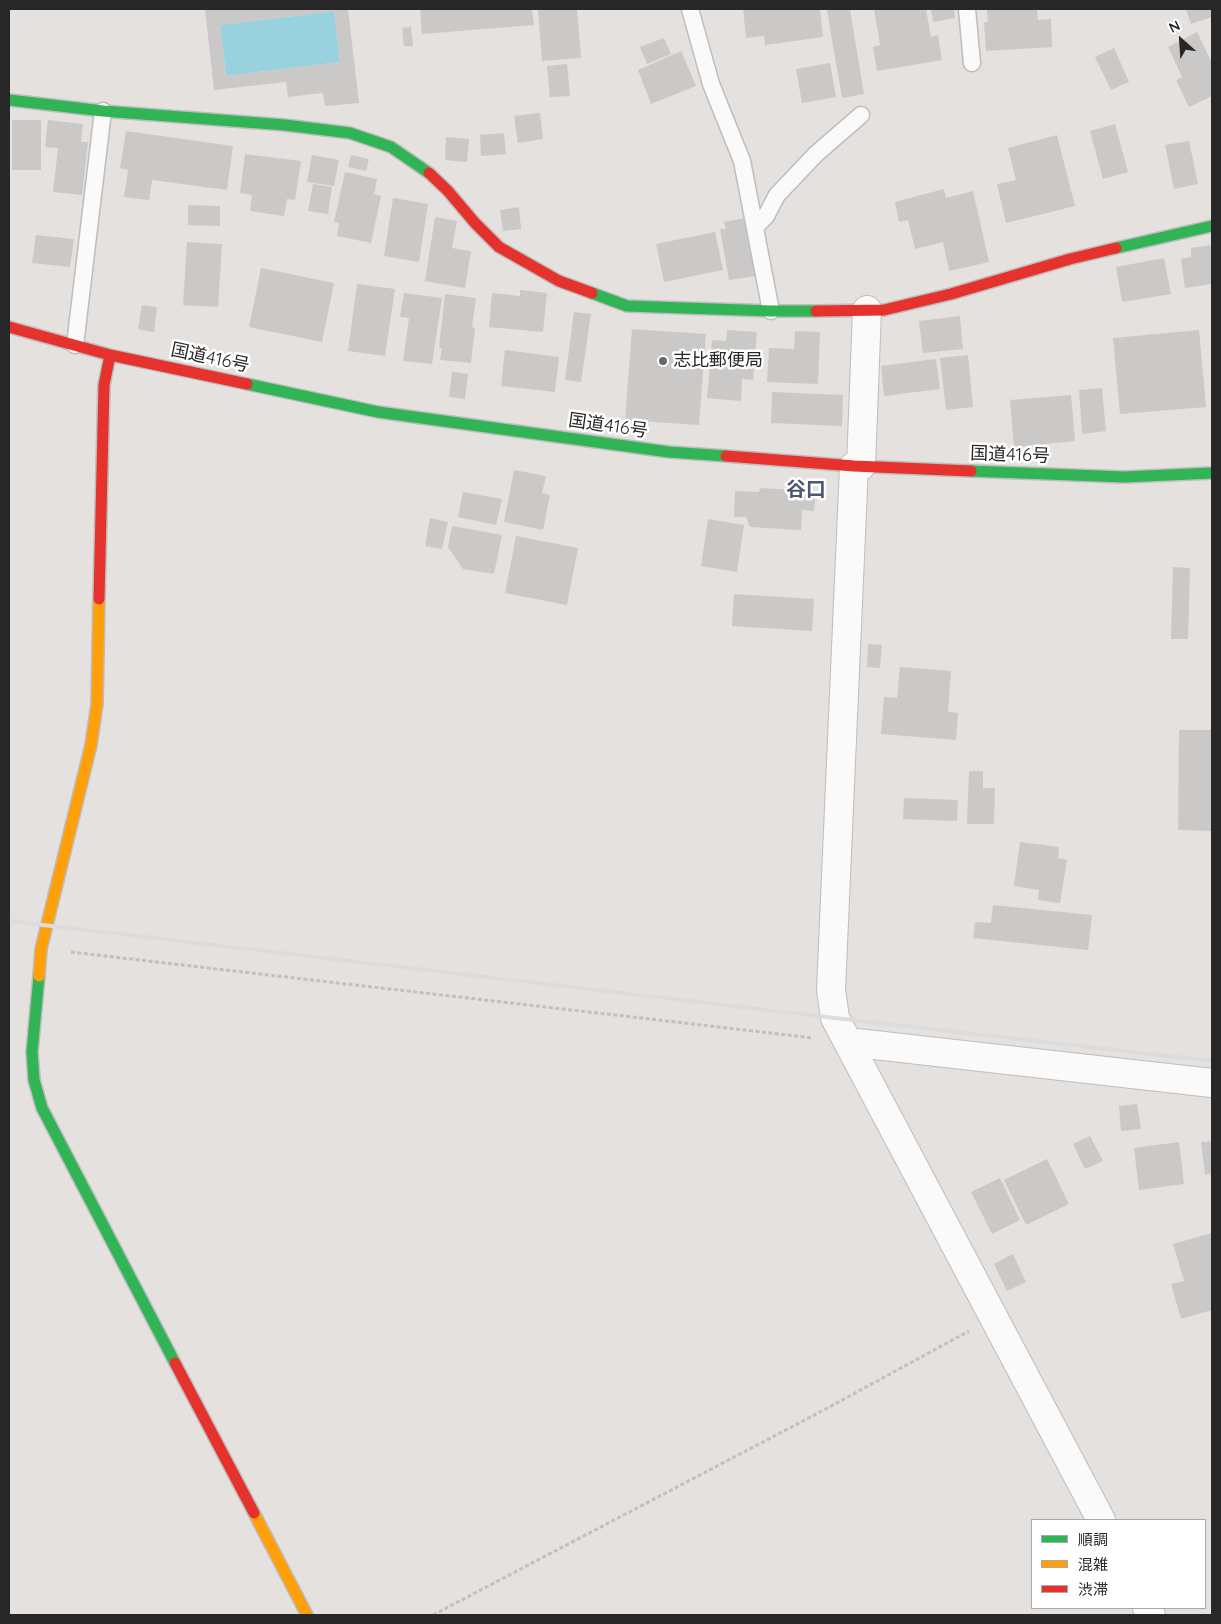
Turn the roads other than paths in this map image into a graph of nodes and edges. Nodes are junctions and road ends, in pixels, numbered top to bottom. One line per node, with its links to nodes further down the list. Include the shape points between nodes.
1 (690, 9): 8 (lane, via 711,84 742,161)
2 (967, 9): 3 (lane)
3 (972, 63)
4 (9, 100): 5 (main road)
5 (103, 111): 10 (main road, via 350,133 391,148 428,172 499,247 559,281 627,306); 12 (lane)
6 (861, 116): 8 (lane, via 790,181)
7 (1212, 226): 9 (main road, via 1070,258 894,308)
8 (755, 227): 10 (lane)
9 (867, 310): 10 (main road); 14 (street)
10 (771, 311)
11 (9, 327): 12 (main road, 国道416号)
12 (75, 345): 13 (main road, 国道416号)
13 (110, 355): 14 (main road, 国道416号, via 378,412 669,452); 19 (main road, via 104,385 97,704 91,745 41,949 32,1052 34,1080 42,1108)
14 (858, 466): 15 (main road, 国道416号, via 1124,477); 16 (street, via 831,990 835,1018)
15 (1212, 473)
16 (848, 1042): 17 (street); 18 (street)
17 (1212, 1083)
18 (1100, 1519)
19 (307, 1615)

